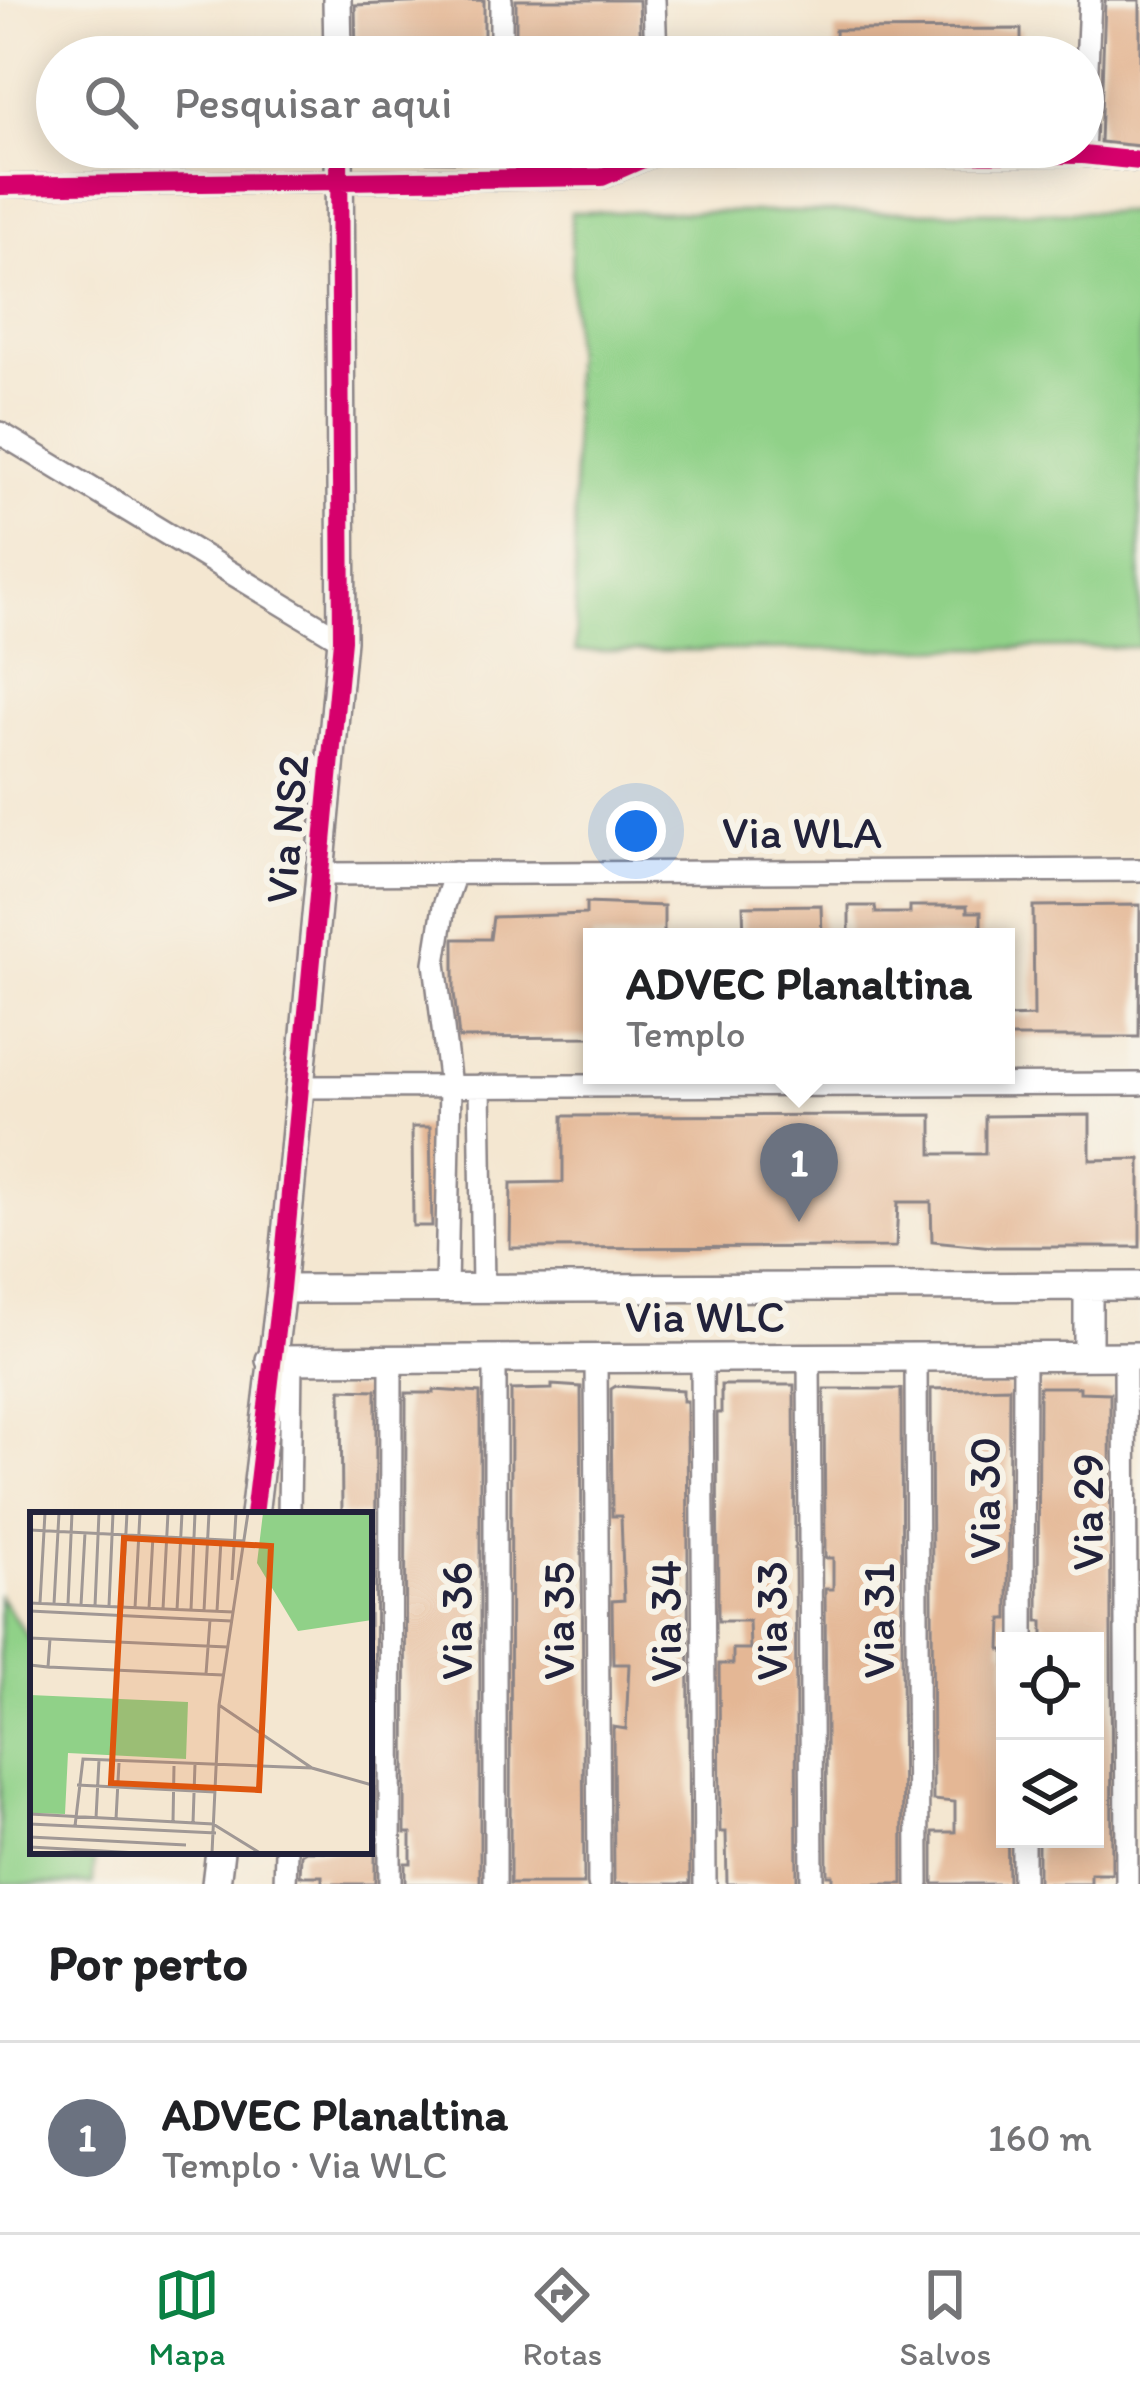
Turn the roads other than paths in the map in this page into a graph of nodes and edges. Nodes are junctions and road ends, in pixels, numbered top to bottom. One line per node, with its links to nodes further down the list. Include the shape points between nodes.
1 (337, 0): 5 (street)
2 (501, 0): 6 (street)
3 (654, 0): 7 (street)
4 (1090, 0): 8 (street)
5 (338, 36)
6 (501, 36)
7 (655, 36)
8 (1088, 36)
9 (1104, 157): 10 (street)
10 (1140, 161)
11 (339, 168): 15 (street, Via NS2)
12 (502, 168): 14 (street)
13 (620, 168): 14 (street, via 602,176)
14 (502, 178): 15 (street)
15 (339, 183): 16 (street); 18 (street, Via NS2)
16 (0, 186)
17 (0, 433): 18 (street)
18 (342, 640): 21 (street, Via NS2)
19 (1140, 870): 20 (street, Via WLA)
20 (455, 873): 21 (street, Via WLA); 23 (street, via 435,963)
21 (321, 874): 25 (street, Via NS2)
22 (1140, 1084): 24 (street)
23 (450, 1086): 24 (street); 25 (street); 29 (street)
24 (480, 1086): 30 (street)
25 (301, 1087): 28 (street, Via NS2)
26 (1088, 1286): 27 (street, Via WLC); 30 (street, Via WLC); 32 (street)
27 (1140, 1286)
28 (281, 1288): 29 (street, Via WLC); 40 (street, Via NS2)
29 (446, 1288): 30 (street, Via WLC)
30 (483, 1288)
31 (1024, 1356): 32 (street, Via WLC); 34 (street, Via WLC); 43 (street, Via 30)
32 (1088, 1356): 33 (street, Via WLC)
33 (1133, 1356): 56 (street, Via 29)
34 (916, 1357): 37 (street, Via WLC); 54 (street, Via 31)
35 (596, 1358): 36 (street, Via WLC); 39 (street, Via WLC); 51 (street, Via 35)
36 (702, 1358): 37 (street, Via WLC); 52 (street, Via 34)
37 (808, 1358): 53 (street, Via 33)
38 (392, 1359): 39 (street, Via WLC); 40 (street, Via WLC); 49 (street)
39 (495, 1359): 50 (street, Via 36)
40 (280, 1360): 41 (street, Via NS2); 42 (street)
41 (255, 1512)
42 (289, 1512)
43 (1023, 1632)
44 (1023, 1848): 55 (street)
45 (220, 1854): 47 (street)
46 (286, 1854): 48 (street)
47 (216, 1884)
48 (285, 1884)
49 (391, 1884)
50 (495, 1884)
51 (599, 1884)
52 (705, 1884)
53 (812, 1884)
54 (918, 1884)
55 (1023, 1884)
56 (1126, 1884)

